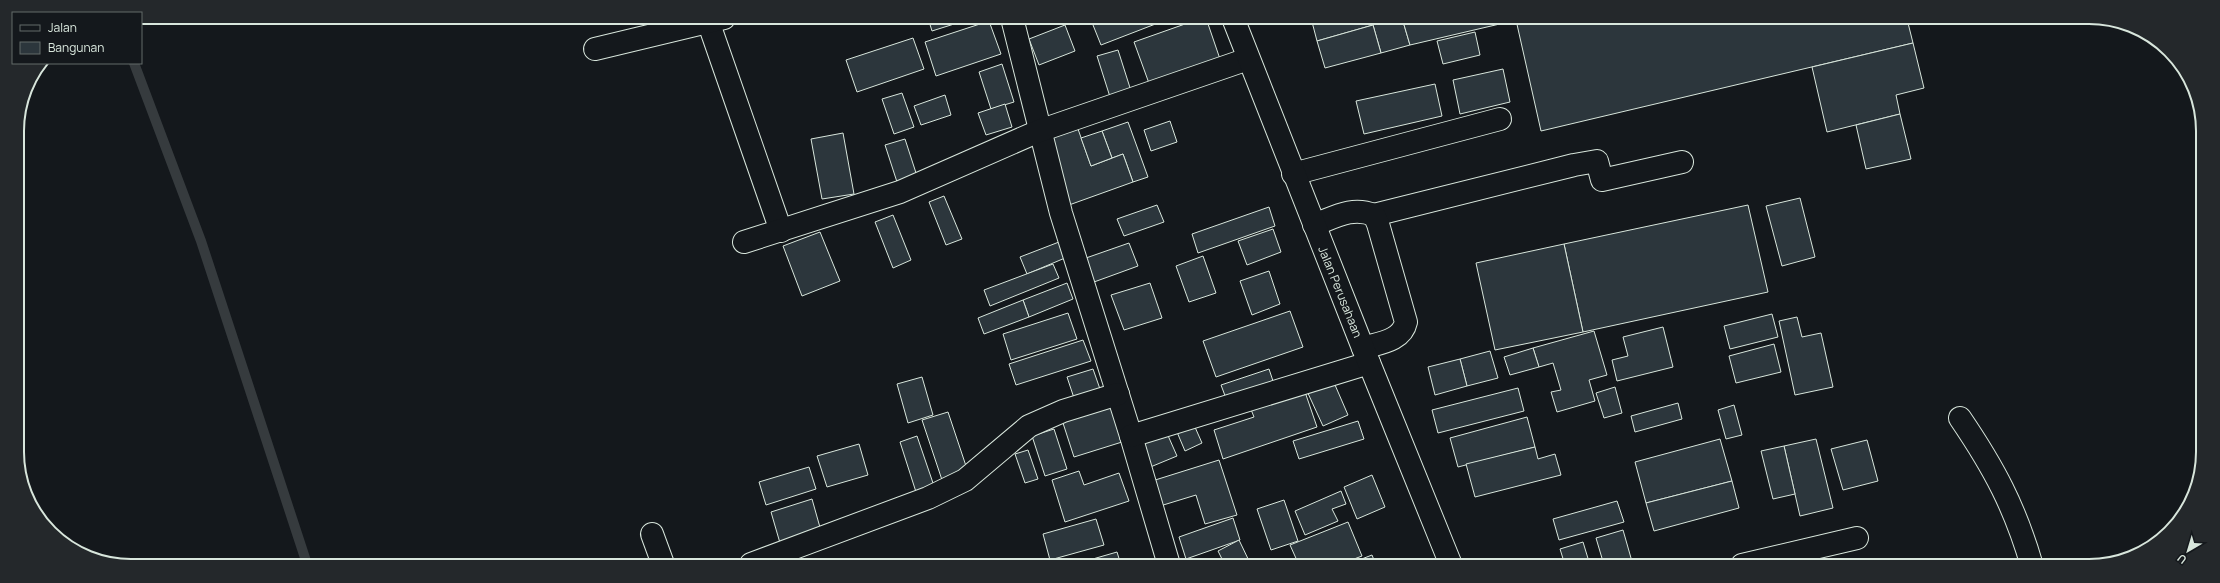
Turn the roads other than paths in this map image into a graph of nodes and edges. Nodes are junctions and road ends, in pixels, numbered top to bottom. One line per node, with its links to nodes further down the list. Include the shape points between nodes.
1 (699, 24): 5 (street)
2 (717, 24): 13 (street)
3 (1014, 24): 8 (street)
4 (1235, 24): 6 (street, Jalan Perusahaan)
5 (595, 49)
6 (1248, 59): 8 (street); 10 (street, Jalan Perusahaan)
7 (1500, 119): 10 (street)
8 (1039, 131): 13 (street, via 900,192); 16 (street, via 1061,212)
9 (1682, 162): 11 (street, via 1602,180 1597,161)
10 (1293, 174): 12 (street, Jalan Perusahaan)
11 (1374, 215): 12 (street, via 1363,211 1345,213); 15 (street, via 1406,322 1404,330 1396,338)
12 (1314, 225): 15 (street, Jalan Perusahaan)
13 (781, 231): 14 (street)
14 (744, 242)
15 (1366, 356): 18 (street); 24 (street, Jalan Perusahaan)
16 (1118, 394): 18 (street); 22 (street, via 1064,411 1029,426 965,480 928,498)
17 (1960, 418): 26 (street, via 1987,459 2013,509)
18 (1131, 436): 23 (street)
19 (652, 534): 21 (street)
20 (1857, 538): 25 (street)
21 (661, 559)
22 (768, 559)
23 (1167, 559)
24 (1449, 559)
25 (1768, 559)
26 (2030, 559)

